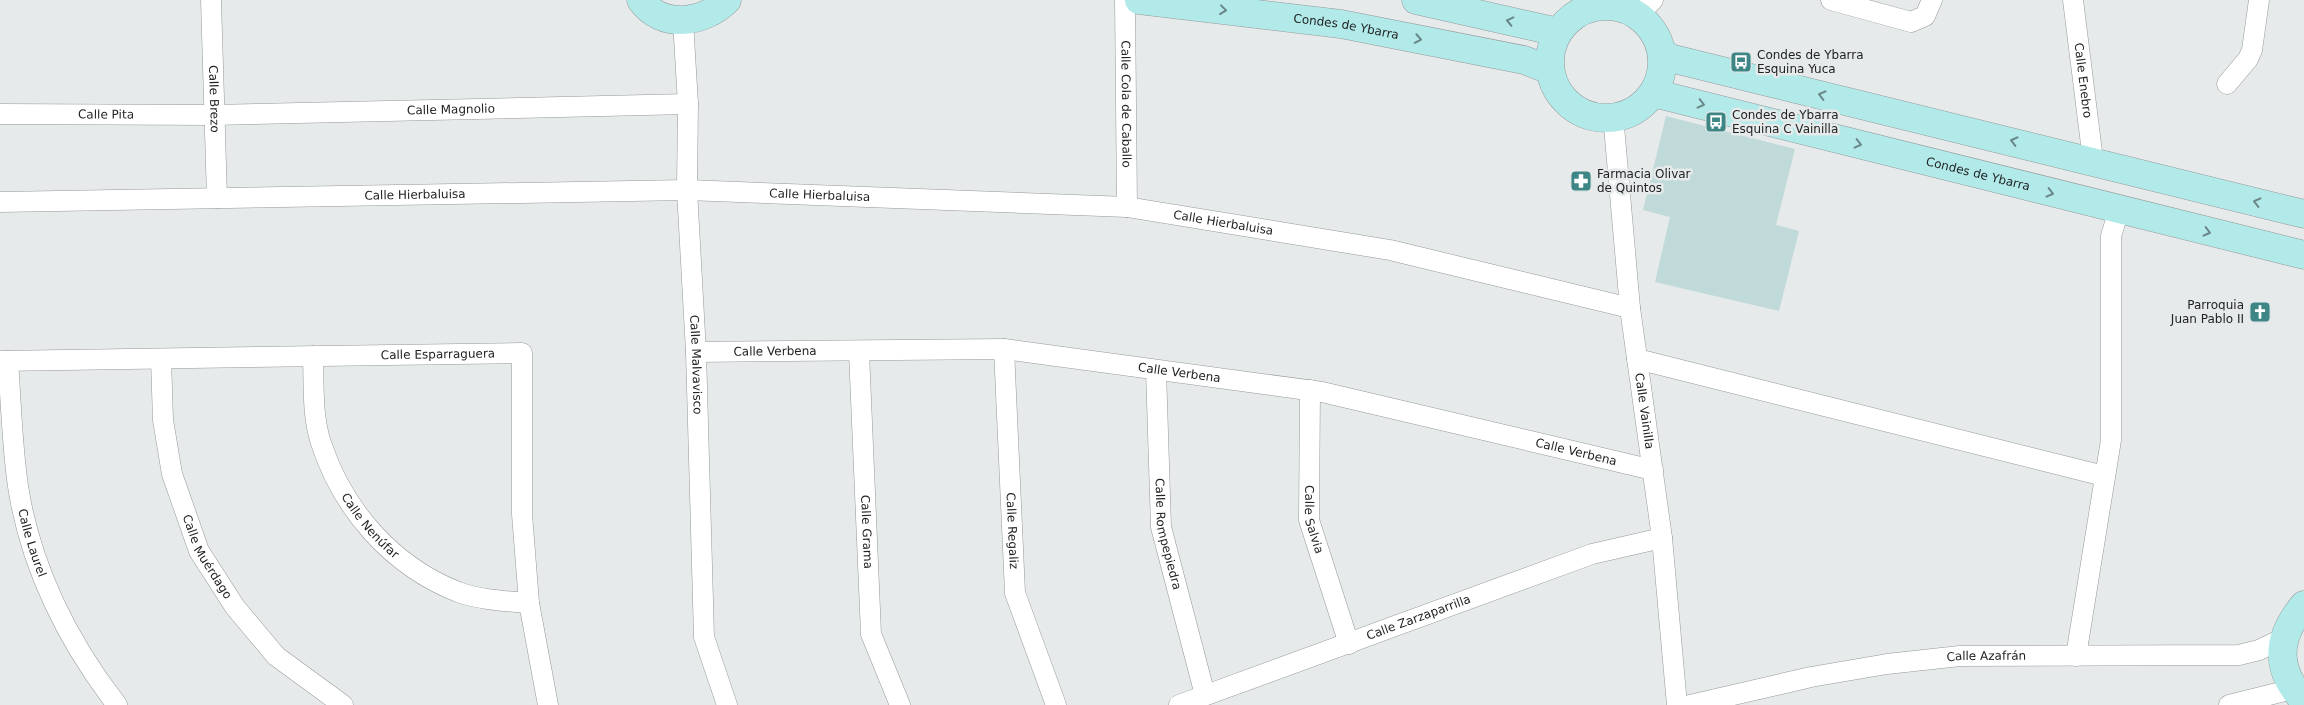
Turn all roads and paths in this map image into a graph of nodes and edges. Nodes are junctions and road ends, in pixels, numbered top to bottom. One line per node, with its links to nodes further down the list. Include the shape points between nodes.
1 (211, 0): 21 (street, Calle Brezo)
2 (641, 0): 13 (main road, via 656,13)
3 (726, 0): 13 (main road, via 703,17)
4 (1125, 0): 27 (street, Calle Cola de Caballo)
5 (1140, 0): 16 (main road, Condes de Ybarra, one-way to 16, via 1342,24 1524,60)
6 (1416, 0): 14 (main road, one-way to 6)
7 (1831, 0): 8 (street, via 1911,22 1925,16)
8 (1932, 0)
9 (2073, 0): 23 (street, Calle Enebro)
10 (2258, 0): 17 (street, via 2252,50)
11 (1600, 3): 12 (main road, via 1627,9); 14 (main road, via 1569,19)
12 (1646, 8): 15 (main road, via 1649,26 1658,38)
13 (683, 21): 19 (street, Calle Malvavisco)
14 (1558, 32): 16 (main road, via 1549,57)
15 (1662, 52): 18 (main road, via 1659,80); 23 (main road, one-way to 15, via 1670,58)
16 (1550, 70): 22 (main road, via 1564,99 1590,116)
17 (2227, 84)
18 (1653, 93): 22 (main road, via 1641,106 1624,115); 28 (main road, Condes de Ybarra, one-way to 28)
19 (688, 104): 21 (street, Calle Magnolio); 24 (street, Calle Malvavisco)
20 (0, 114): 21 (street, Calle Pita)
21 (214, 115): 25 (street, Calle Brezo)
22 (1606, 118): 31 (street, Calle Vainilla, via 1614,126)
23 (2093, 160): 29 (main road, one-way to 23)
24 (687, 190): 25 (street, Calle Hierbaluisa); 27 (street, Calle Hierbaluisa); 33 (street, Calle Malvavisco)
25 (217, 198): 26 (street, Calle Hierbaluisa)
26 (0, 202)
27 (1127, 207): 31 (street, Calle Hierbaluisa, via 1390,250)
28 (2119, 210): 30 (main road, Condes de Ybarra, one-way to 30); 42 (street, via 2111,236 2110,440)
29 (2304, 214)
30 (2304, 255)
31 (1630, 308): 37 (street, Calle Vainilla)
32 (1004, 350): 34 (street, Calle Verbena); 39 (street, Calle Verbena); 56 (street, Calle Regaliz, via 1015,593)
33 (696, 352): 34 (street, Calle Verbena); 54 (street, Calle Malvavisco, via 704,637)
34 (859, 352): 55 (street, Calle Grama, via 871,634)
35 (313, 356): 36 (street, Calle Esparraguera); 44 (street, Calle Nenúfar, via 315,414 321,442 337,482 381,543 430,579 459,592 493,600); 44 (street, Calle Esparraguera, via 522,353 522,514)
36 (161, 359): 38 (street, Calle Esparraguera); 52 (street, Calle Muérdago, via 163,420 172,474 199,551 235,607 276,656)
37 (1637, 359): 41 (street, Calle Vainilla); 42 (street)
38 (4, 361): 51 (street, Calle Laurel, via 18,486 31,543 51,597 75,644)
39 (1156, 370): 40 (street, Calle Verbena); 49 (street, Calle Rompepiedra, via 1161,527)
40 (1310, 390): 41 (street, Calle Verbena); 47 (street, Calle Salvia, via 1309,520)
41 (1653, 470): 43 (street, Calle Vainilla)
42 (2104, 476): 48 (street)
43 (1662, 538): 47 (street, Calle Zarzaparrilla, via 1592,554); 58 (street, Calle Vainilla)
44 (529, 603): 53 (street, Calle Esparraguera)
45 (2304, 606): 46 (main road, via 2292,620)
46 (2284, 638): 48 (street, Calle Azafrán, via 2239,655); 50 (main road, via 2282,656 2285,673)
47 (1350, 644): 49 (street, Calle Zarzaparrilla)
48 (2076, 656): 59 (street, Calle Azafrán, via 1960,656 1886,664 1802,679)
49 (1205, 695): 57 (street, Calle Zarzaparrilla)
50 (2301, 700): 60 (street)
51 (117, 705)
52 (343, 705)
53 (548, 705)
54 (727, 705)
55 (900, 705)
56 (1056, 705)
57 (1179, 705)
58 (1677, 705)
59 (1690, 705)
60 (2229, 705)

